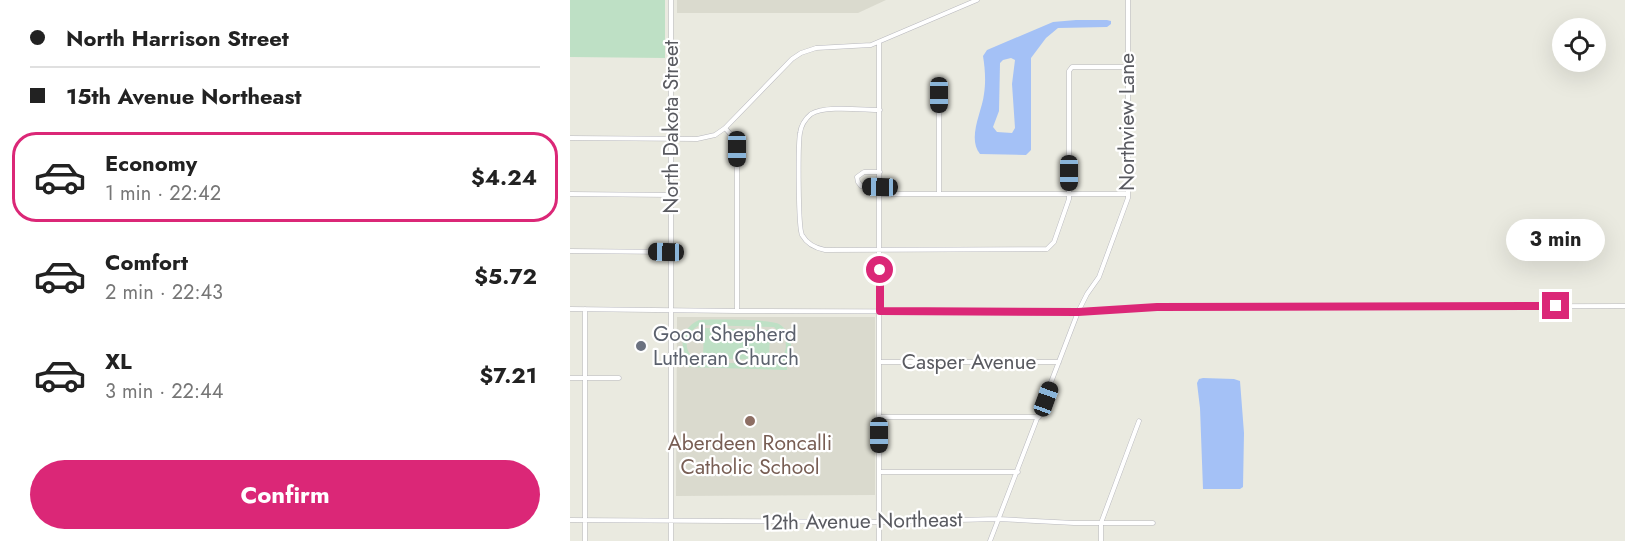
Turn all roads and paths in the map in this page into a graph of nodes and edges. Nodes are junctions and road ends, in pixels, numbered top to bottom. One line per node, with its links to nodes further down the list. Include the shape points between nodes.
1 (671, 0): 10 (street, North Dakota Street)
2 (976, 0): 4 (street)
3 (1128, 0): 5 (street, Northview Lane)
4 (879, 42): 7 (street); 8 (street, via 801,53)
5 (1127, 67): 16 (street, via 1072,67 1069,71); 17 (street, Northview Lane)
6 (942, 89): 15 (street)
7 (880, 110): 11 (street); 19 (street, via 817,111 803,123 799,138 800,227 804,239 825,250)
8 (725, 128): 10 (street, via 708,138); 27 (street, via 737,149)
9 (570, 138): 10 (street)
10 (671, 139): 18 (street, North Dakota Street)
11 (880, 172): 12 (street); 12 (street, via 864,172 857,177 861,186)
12 (880, 187): 14 (street)
13 (570, 194): 18 (street)
14 (880, 194): 15 (street); 19 (street)
15 (939, 194): 16 (street)
16 (1069, 194): 17 (street); 19 (street, via 1054,242 1047,249)
17 (1128, 194): 28 (street, Northview Lane, via 1099,277)
18 (672, 195): 21 (street, North Dakota Street)
19 (880, 250): 26 (street)
20 (570, 251): 21 (street)
21 (671, 252): 25 (street, North Dakota Street)
22 (1625, 306): 28 (street, via 1157,307)
23 (570, 309): 24 (street)
24 (585, 309): 25 (street); 32 (street)
25 (671, 310): 27 (street); 42 (street, North Dakota Street)
26 (880, 311): 27 (street); 28 (street); 29 (street)
27 (737, 312)
28 (1078, 312): 30 (street, Northview Lane)
29 (879, 362): 30 (street, Casper Avenue); 34 (street)
30 (1059, 362): 35 (street, Northview Lane)
31 (570, 378): 32 (street)
32 (585, 378): 33 (street); 41 (street)
33 (619, 378)
34 (879, 417): 35 (street); 37 (street)
35 (1039, 417): 38 (street, Northview Lane)
36 (1139, 421): 44 (street)
37 (879, 472): 38 (street); 43 (street)
38 (1018, 472): 39 (street, Northview Lane)
39 (998, 519): 43 (street, 12th Avenue Northeast); 44 (street, 12th Avenue Northeast); 49 (street, Northview Lane)
40 (570, 520): 41 (street, 12th Avenue Northeast)
41 (585, 520): 42 (street, 12th Avenue Northeast); 46 (street)
42 (671, 522): 43 (street, 12th Avenue Northeast); 47 (street, North Dakota Street)
43 (879, 522): 48 (street)
44 (1101, 523): 45 (street, 12th Avenue Northeast); 50 (street)
45 (1153, 523)
46 (585, 541)
47 (671, 541)
48 (879, 541)
49 (990, 541)
50 (1101, 541)

